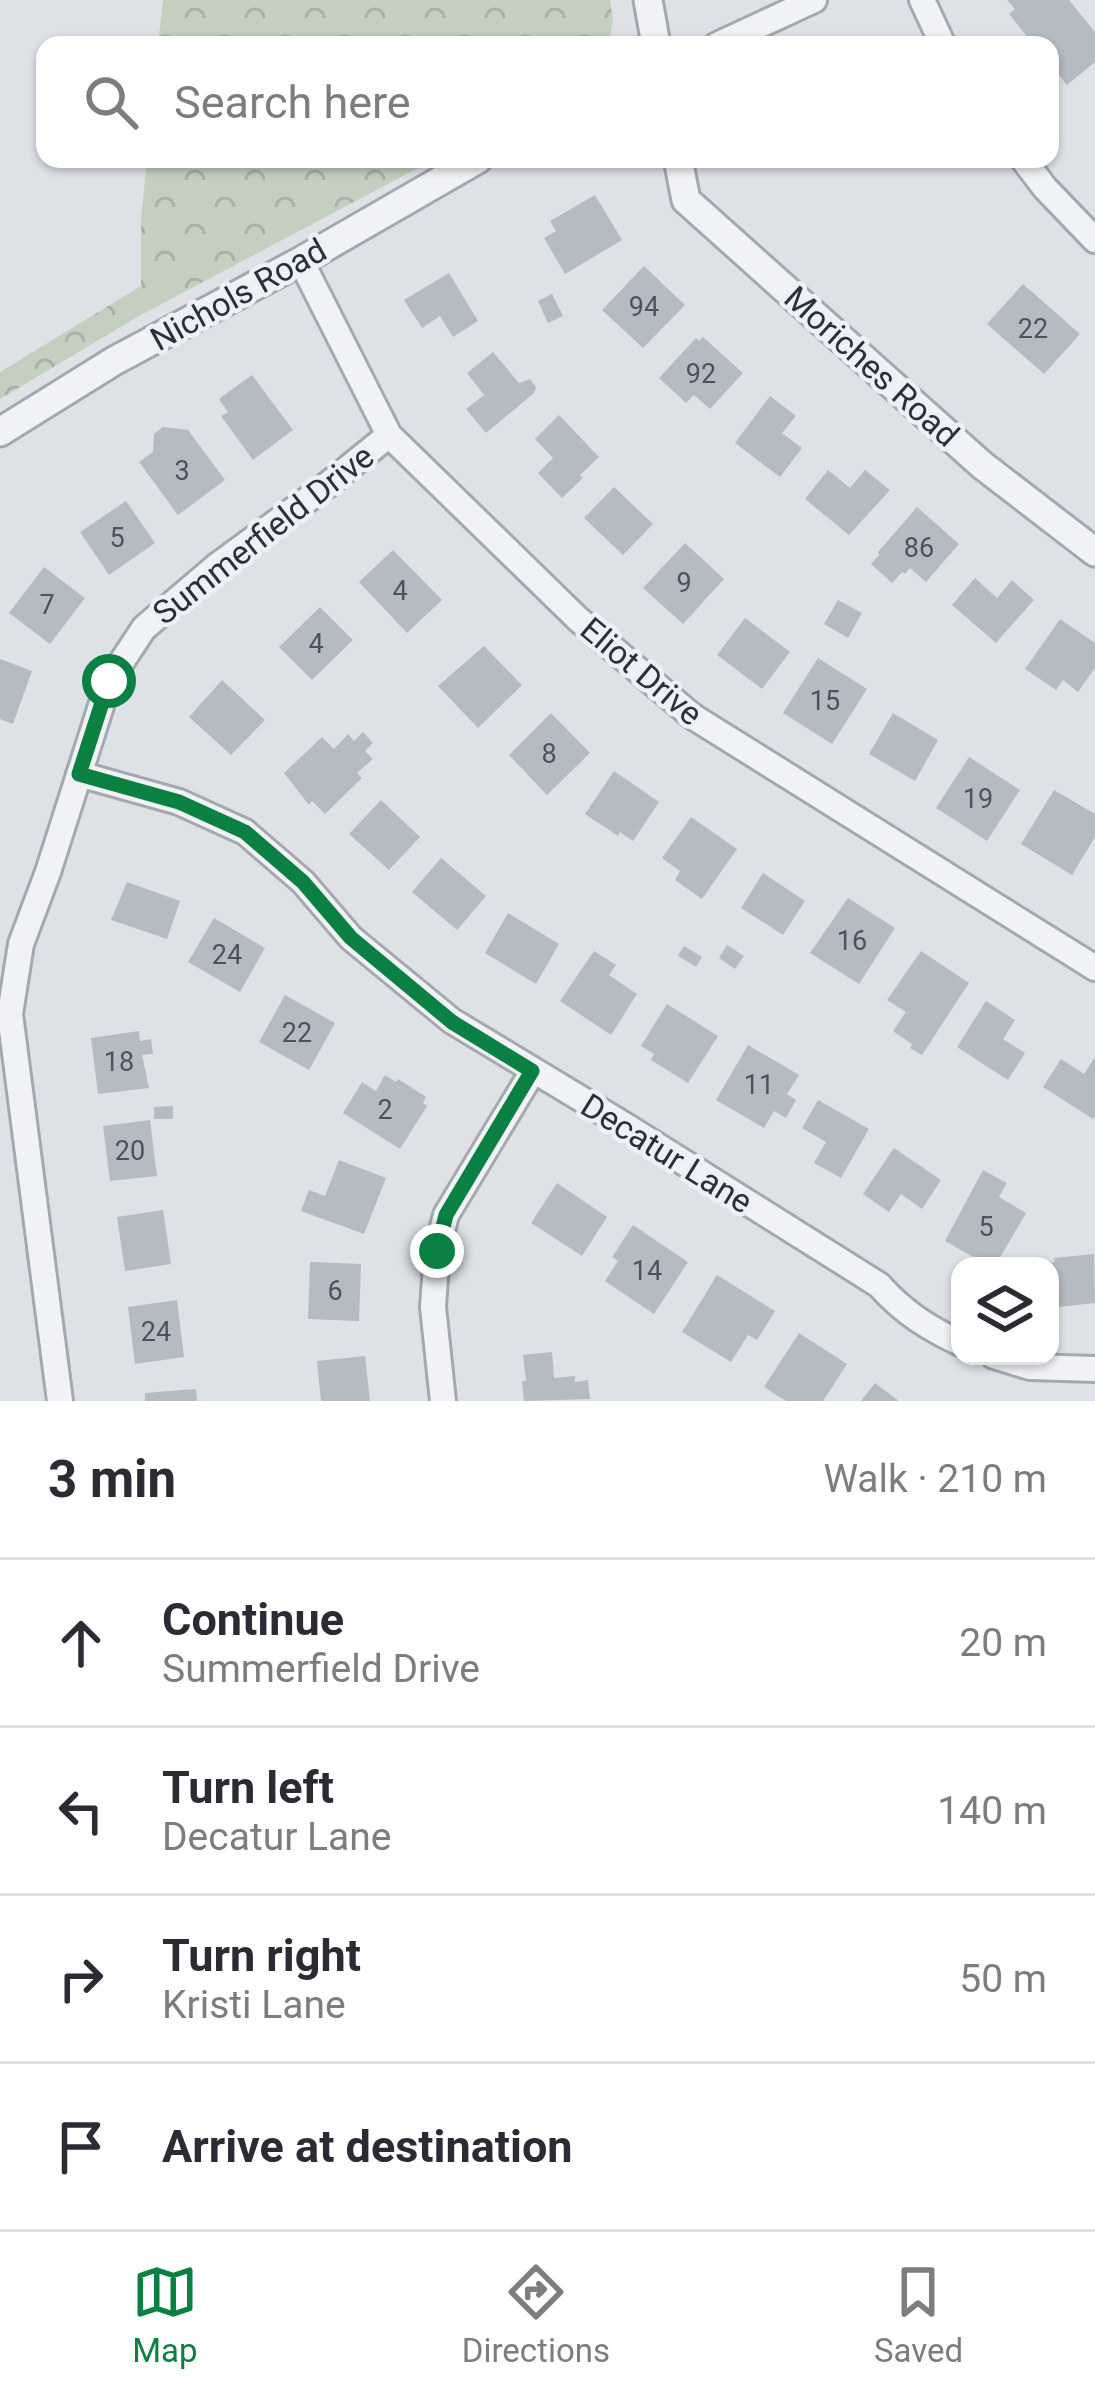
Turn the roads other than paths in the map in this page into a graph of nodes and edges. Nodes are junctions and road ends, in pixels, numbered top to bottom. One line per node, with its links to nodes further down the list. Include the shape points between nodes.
1 (648, 0): 4 (street)
2 (814, 0): 5 (street)
3 (922, 0): 6 (street)
4 (654, 36)
5 (736, 36)
6 (939, 36)
7 (462, 168): 11 (street, Nichols Road)
8 (680, 168): 14 (street, Moriches Road, via 686,200 982,465)
9 (1030, 168): 10 (street)
10 (1095, 240)
11 (301, 260): 12 (street, Nichols Road); 13 (street, Eliot Drive)
12 (0, 433)
13 (389, 435): 15 (street, Summerfield Drive, via 144,628 109,681); 16 (street, Eliot Drive, via 578,620 692,716)
14 (1095, 551)
15 (79, 774): 17 (street, Decatur Lane, via 179,802 245,832 351,938 452,1022); 21 (street, Summerfield Drive, via 21,944 10,1015)
16 (1095, 968)
17 (532, 1071): 18 (street, Decatur Lane); 22 (street, via 446,1215 434,1307)
18 (951, 1338)
19 (1023, 1365): 20 (street)
20 (1095, 1369)
21 (60, 1401)
22 (443, 1401)

